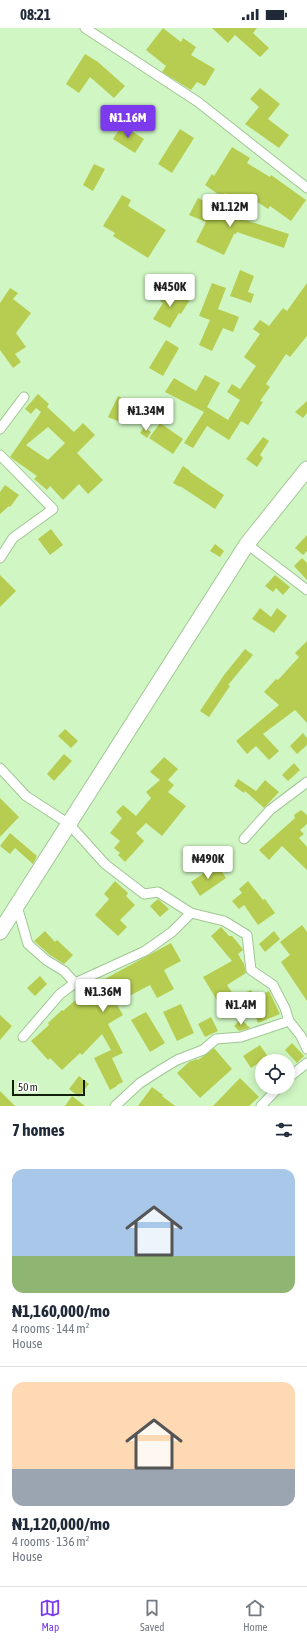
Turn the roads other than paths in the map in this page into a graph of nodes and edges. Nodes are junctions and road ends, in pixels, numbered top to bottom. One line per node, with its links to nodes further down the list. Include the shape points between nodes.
1 (85, 28): 2 (street, via 198,102)
2 (307, 188)
3 (24, 397): 4 (street)
4 (0, 429)
5 (0, 455): 8 (street, via 53,509 13,538)
6 (307, 469): 7 (main road)
7 (247, 544): 9 (street); 12 (main road)
8 (0, 558)
9 (307, 590)
10 (0, 768): 12 (street, via 26,796)
11 (307, 782): 13 (street, via 270,810)
12 (69, 824): 14 (main road); 15 (street, via 105,864 144,894 158,892)
13 (244, 839)
14 (17, 906): 16 (main road); 17 (street, via 28,944 46,960 64,970)
15 (191, 913): 17 (street, via 160,942); 18 (street, via 224,921 247,935 251,970 273,985)
16 (0, 932)
17 (75, 983): 19 (street, via 60,994)
18 (289, 1021): 20 (street); 24 (street, via 241,1037 216,1040 203,1050 162,1068 140,1083)
19 (23, 1037)
20 (307, 1049)
21 (307, 1063): 22 (street)
22 (295, 1072)
23 (272, 1094): 25 (street)
24 (115, 1106)
25 (261, 1106)

